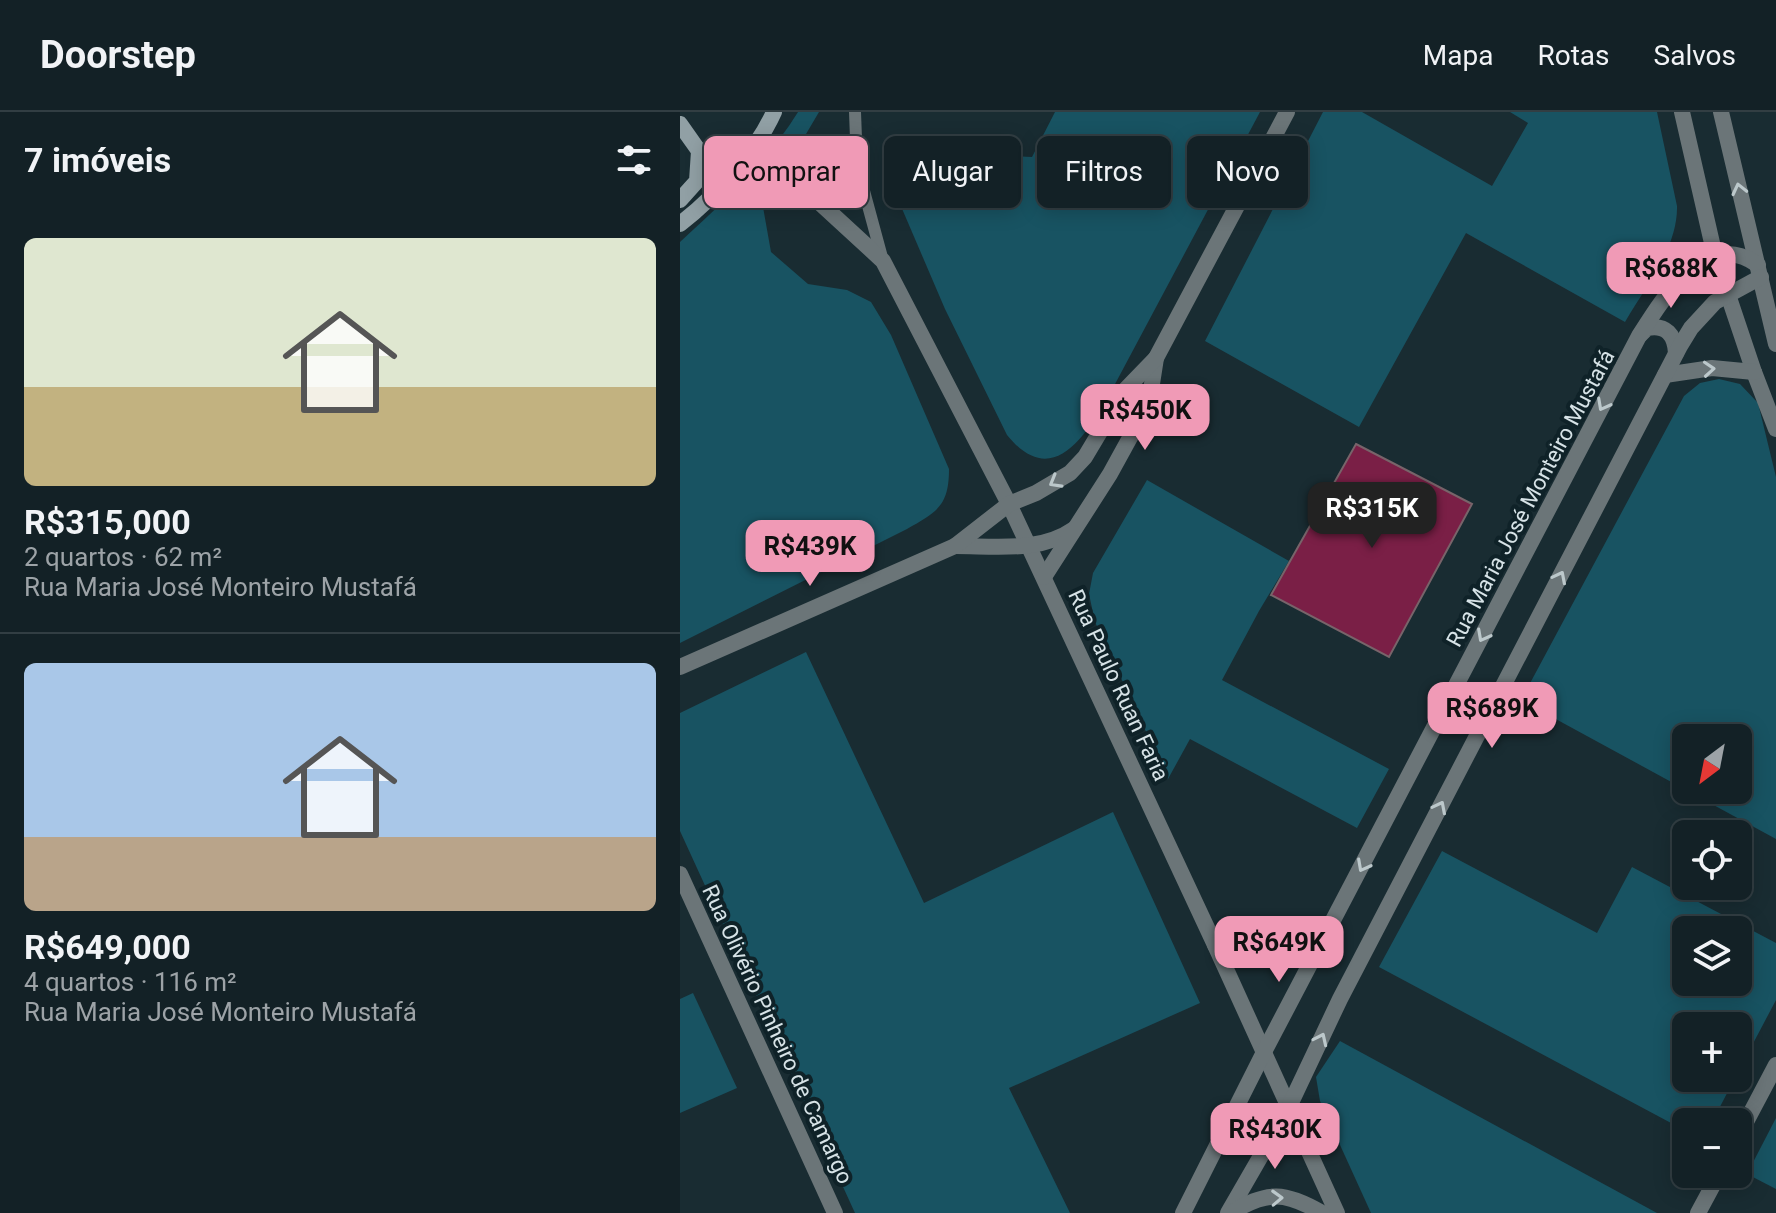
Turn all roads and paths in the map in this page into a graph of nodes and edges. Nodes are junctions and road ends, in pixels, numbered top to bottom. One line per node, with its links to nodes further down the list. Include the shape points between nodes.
1 (774, 112): 9 (main road, via 763,136)
2 (855, 112): 11 (lane, via 857,165)
3 (1287, 112): 17 (street)
4 (1682, 112): 10 (street)
5 (1721, 112): 12 (street, one-way to 5)
6 (680, 124): 7 (main road, via 699,151 697,181)
7 (680, 200)
8 (825, 208): 11 (street, Rua Paulo Ruan Faria)
9 (680, 224)
10 (1715, 256): 12 (street, via 1732,253); 13 (street); 14 (street, Rua Maria José Monteiro Mustafá, via 1671,287)
11 (883, 261): 21 (street, Rua Paulo Ruan Faria)
12 (1759, 271): 13 (street); 15 (street)
13 (1729, 294): 16 (street, via 1703,313); 18 (street)
14 (1639, 336): 16 (street, Rua Maria José Monteiro Mustafá, via 1647,328 1664,328 1675,341); 28 (street, Rua Maria José Monteiro Mustafá, one-way to 28)
15 (1776, 344)
16 (1676, 353): 19 (street)
17 (1156, 358): 21 (street, one-way to 21, via 1125,390 1070,473); 22 (street, via 1149,403)
18 (1754, 372): 19 (street, one-way to 18, via 1712,368); 20 (street)
19 (1665, 375): 32 (street, one-way to 19, via 1340,999)
20 (1776, 429)
21 (1009, 504): 23 (street); 24 (street, Rua Paulo Ruan Faria)
22 (1079, 525): 24 (street); 25 (street)
23 (955, 546): 24 (street); 26 (street)
24 (1030, 546): 25 (street, Rua Paulo Ruan Faria)
25 (1044, 577): 29 (street, Rua Paulo Ruan Faria)
26 (680, 667)
27 (680, 874): 35 (street, Rua Olivério Pinheiro de Camargo)
28 (1327, 935): 29 (street, via 1262,952); 30 (street, Rua Maria José Monteiro Mustafá)
29 (1215, 945): 30 (street, Rua Paulo Ruan Faria)
30 (1264, 1052): 32 (street, Rua Paulo Ruan Faria); 36 (street, Rua Maria José Monteiro Mustafá)
31 (1776, 1065): 33 (street)
32 (1288, 1109): 37 (street); 39 (street, Rua Paulo Ruan Faria)
33 (1752, 1110)
34 (1711, 1188): 40 (street)
35 (835, 1213)
36 (1183, 1213)
37 (1229, 1213): 38 (street, one-way to 38, via 1270,1197 1293,1197)
38 (1322, 1213)
39 (1337, 1213)
40 (1698, 1213)

